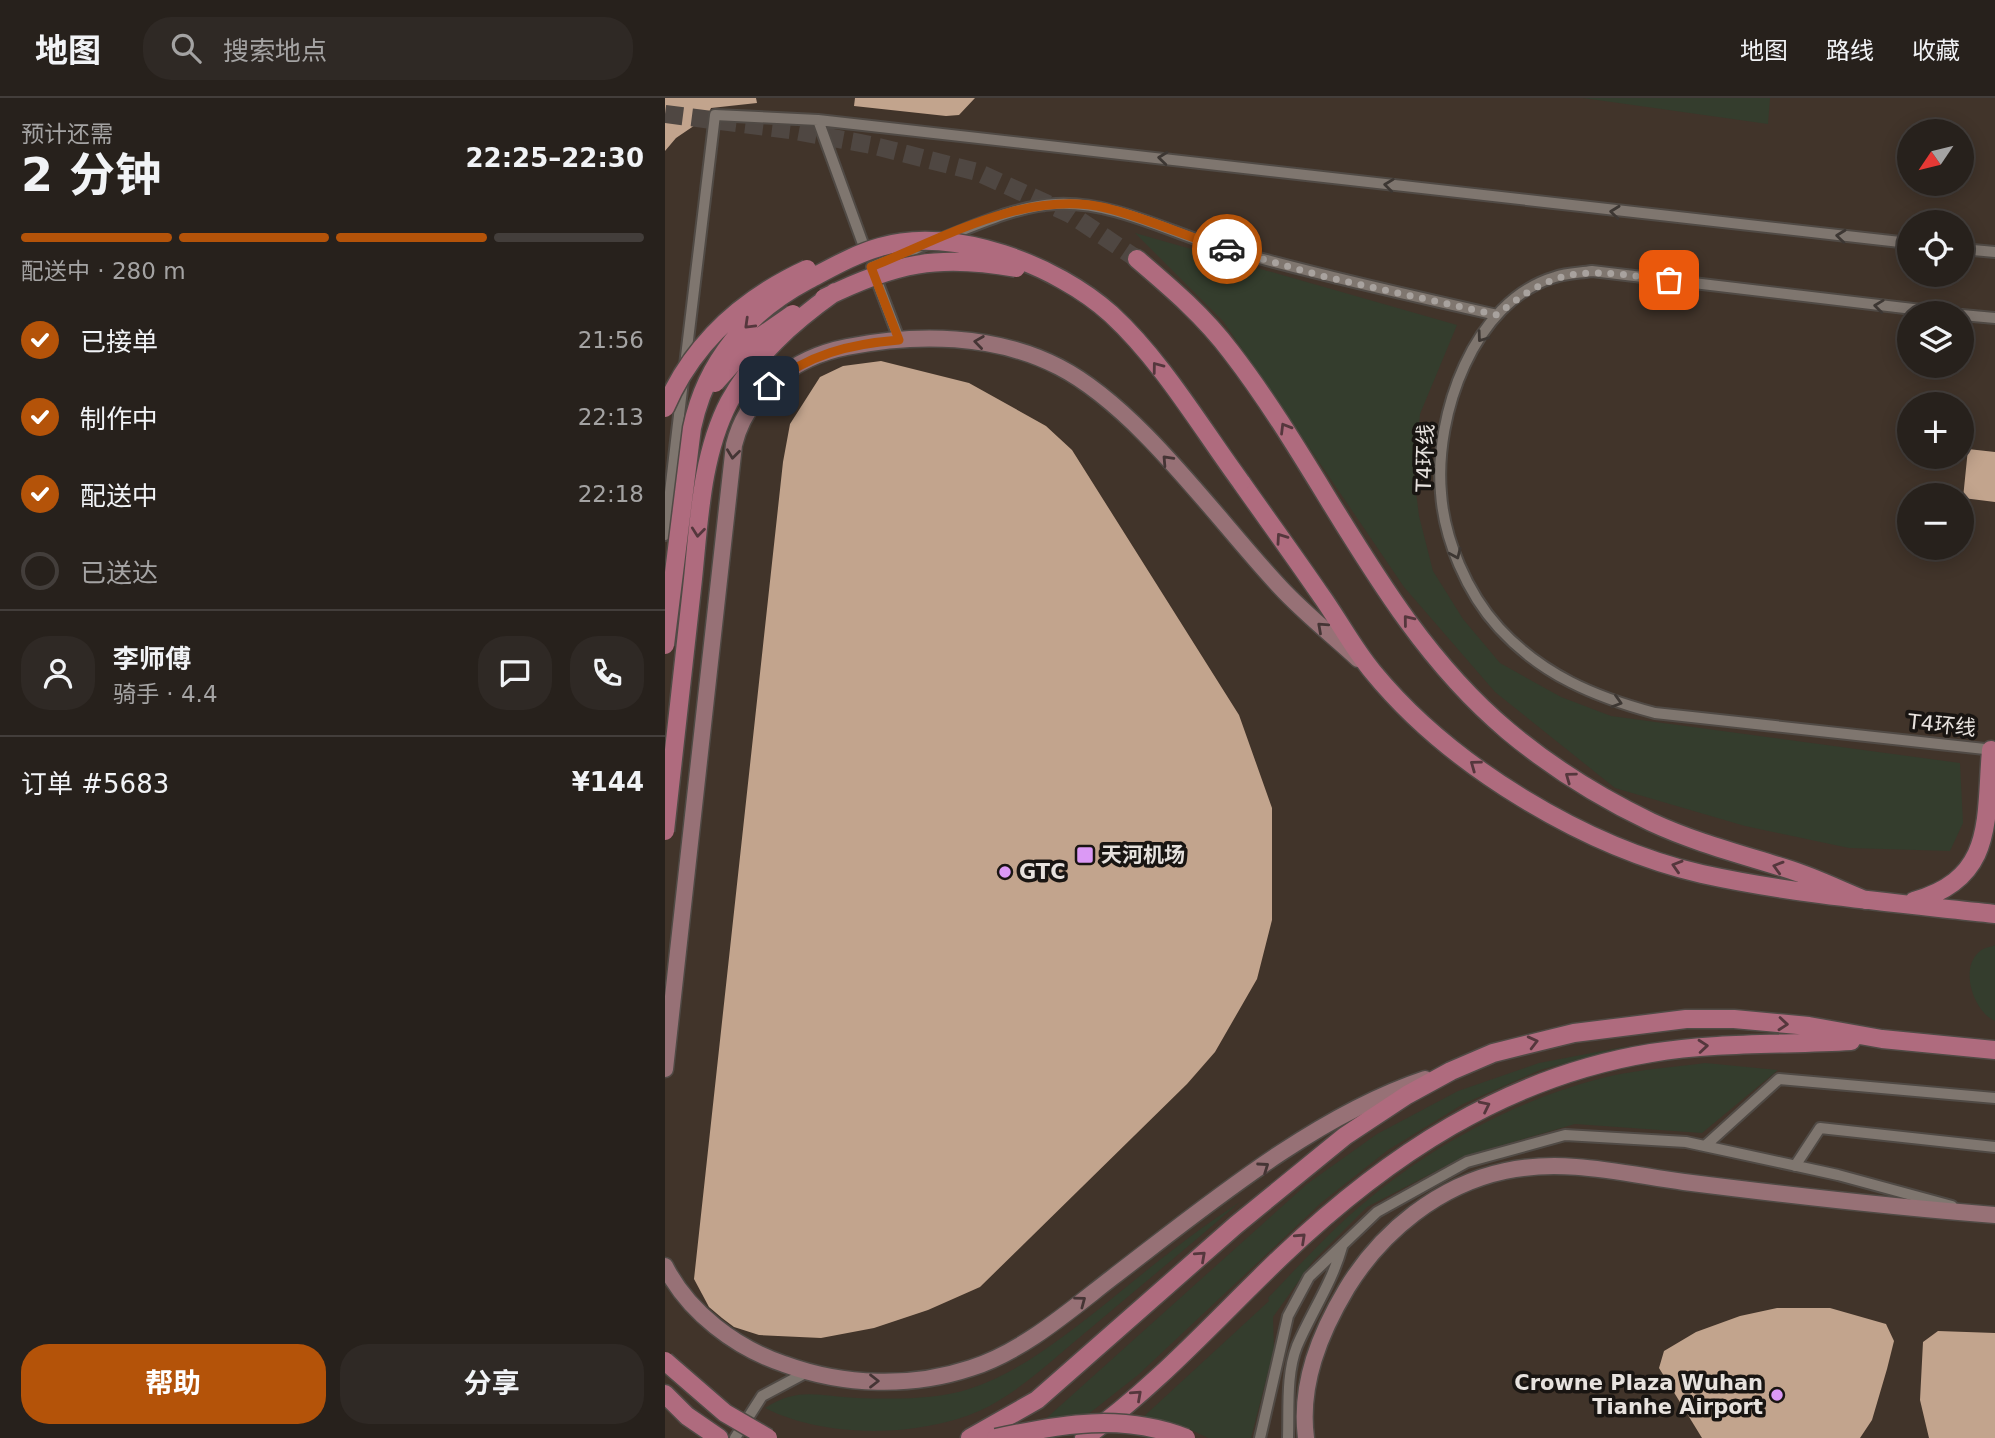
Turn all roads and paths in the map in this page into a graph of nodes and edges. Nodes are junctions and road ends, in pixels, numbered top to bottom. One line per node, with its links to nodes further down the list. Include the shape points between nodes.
1 (818, 120): 2 (street, one-way to 1); 7 (street); 17 (street, via 715,115)
2 (1897, 242)
3 (881, 246): 8 (main road, bridge, via 960,243 998,252); 15 (main road, bridge, via 811,267 746,304 695,355); 16 (main road, one-way to 16, bridge, via 801,284 754,318 708,376 698,396)
4 (1974, 250): 5 (street)
5 (1995, 252)
6 (1137, 259): 22 (main road, one-way to 6, via 1651,822 1580,783 1508,731 1463,688 1401,611 1276,413 1230,350 1185,299)
7 (871, 267): 11 (street, via 1018,210 1057,204 1105,208 1185,237 1322,276); 14 (street)
8 (1044, 272): 9 (main road, bridge, via 942,260 888,271); 19 (main road, one-way to 8, bridge, via 1241,482 1128,331 1095,301)
9 (835, 292): 16 (main road, bridge, via 788,316 751,343 710,391); 21 (main road, one-way to 21, bridge, via 787,330 753,365 728,404 712,448 699,518)
10 (1897, 307): 11 (street, T4环线, one-way to 11, via 1592,271 1554,277)
11 (1497, 315): 20 (street, T4环线, one-way to 20, via 1469,354 1446,412 1440,492 1451,545 1474,592 1498,627 1532,659 1569,684 1655,713)
12 (1974, 316): 13 (street)
13 (1995, 318)
14 (899, 340): 19 (main road, one-way to 14, via 1280,588 1148,439 1090,387 1062,368 1002,346); 29 (main road, one-way to 29, via 836,349 800,363 756,397 738,428)
15 (665, 408)
16 (692, 428): 18 (main road, bridge)
17 (665, 535)
18 (665, 645)
19 (1373, 672): 22 (main road, one-way to 19, via 1700,874 1579,828 1468,760)
20 (1994, 748): 23 (main road, via 1976,861 1942,893)
21 (665, 831)
22 (1865, 900): 23 (main road)
23 (1904, 904): 24 (main road)
24 (1995, 914)
25 (1882, 1039): 26 (main road); 30 (main road, one-way to 25, via 1532,1041 1686,1019 1809,1026); 48 (main road, one-way to 25, via 1159,1376 1330,1212 1406,1152 1475,1111 1541,1082 1650,1053 1725,1044)
26 (1972, 1048): 27 (main road); 28 (street)
27 (1995, 1050)
28 (1995, 1060)
29 (665, 1069)
30 (1451, 1071): 40 (main road, one-way to 30, via 856,1381 909,1381 974,1367 1034,1335 1198,1212 1327,1125 1381,1096); 46 (main road, one-way to 30, via 1037,1400 1327,1149)
31 (1995, 1098): 32 (street, via 1779,1079)
32 (1705, 1146): 34 (street); 36 (street, via 1565,1135 1467,1162 1377,1212)
33 (1995, 1147): 34 (street, via 1820,1128)
34 (1795, 1166): 35 (street)
35 (1988, 1214): 52 (main road, via 1889,1207 1585,1167 1504,1171 1455,1188 1415,1213 1380,1244 1321,1335 1305,1399)
36 (1343, 1245): 50 (street, via 1309,1276 1289,1316); 51 (street, via 1336,1269 1296,1349)
37 (665, 1266): 40 (main road, via 690,1301 717,1327 750,1350)
38 (665, 1349): 41 (main road, bridge)
39 (665, 1361): 41 (main road, bridge)
40 (807, 1372): 44 (street, via 762,1396)
41 (697, 1390): 45 (main road, bridge)
42 (665, 1396): 43 (main road)
43 (719, 1438)
44 (735, 1438)
45 (768, 1438)
46 (970, 1438)
47 (996, 1438): 49 (main road, bridge, via 1074,1423 1112,1422)
48 (1084, 1438)
49 (1186, 1438)
50 (1260, 1438)
51 (1288, 1438)
52 (1306, 1438)

